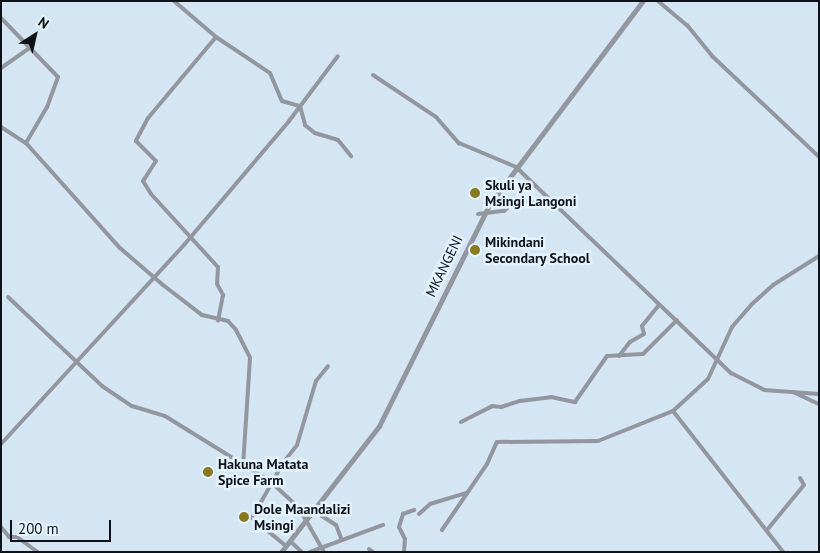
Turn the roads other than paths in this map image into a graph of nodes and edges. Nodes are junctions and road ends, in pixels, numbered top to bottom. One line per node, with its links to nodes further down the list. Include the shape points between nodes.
1 (174, 1): 5 (street)
2 (643, 1): 15 (street, MKANGENI)
3 (658, 1): 14 (street, via 687,25 712,56)
4 (1, 18): 6 (street)
5 (216, 37): 10 (street, via 270,73 282,101); 19 (street, via 148,118 136,141 156,161 143,181 173,220)
6 (30, 48): 8 (street); 12 (street, via 58,77 47,107)
7 (338, 56): 10 (street)
8 (1, 68)
9 (373, 75): 15 (street, via 436,117 459,143)
10 (300, 106): 13 (street, via 305,125 338,140); 19 (street)
11 (1, 127): 12 (street)
12 (26, 143): 21 (street, via 120,248)
13 (351, 156)
14 (819, 158)
15 (516, 167): 16 (street); 18 (street, MKANGENI, via 517,171)
16 (555, 204): 18 (street, via 516,200 504,211); 23 (street)
17 (478, 214): 18 (street)
18 (485, 214): 40 (street, MKANGENI, via 379,426)
19 (191, 236): 21 (street); 25 (street, via 218,267 217,284 223,295)
20 (819, 256): 27 (street, via 773,285 752,304 732,326)
21 (154, 277): 25 (street, via 202,314); 28 (street)
22 (8, 297): 28 (street)
23 (660, 305): 24 (street); 26 (street, via 642,326 644,334 630,342)
24 (677, 320): 26 (street, via 643,354); 27 (street)
25 (218, 321): 36 (street, via 231,324 250,358)
26 (619, 356): 34 (street, via 607,356 600,362 575,402 551,397 492,406)
27 (716, 360): 30 (street, via 748,384); 33 (street, via 704,384)
28 (76, 363): 35 (street); 36 (street, via 132,406 165,416)
29 (328, 366): 38 (street, via 316,381 297,445)
30 (793, 392): 31 (street); 32 (street)
31 (819, 394)
32 (819, 404)
33 (673, 411): 39 (street, via 598,441 497,442); 47 (street)
34 (461, 422)
35 (1, 444)
36 (242, 466): 38 (street)
37 (800, 478): 47 (street, via 804,484)
38 (273, 484): 43 (street); 51 (street, via 252,518)
39 (467, 493): 42 (street, via 430,504); 46 (street)
40 (319, 505): 43 (street, MKANGENI); 48 (street, via 322,516 337,526)
41 (414, 510): 57 (street, via 403,514 400,527 405,539)
42 (419, 514)
43 (307, 519): 49 (street, MKANGENI); 50 (street)
44 (383, 525): 48 (street)
45 (1, 527): 52 (street, via 9,537 17,537)
46 (442, 530)
47 (767, 530): 58 (street)
48 (341, 538): 50 (street)
49 (290, 541): 51 (street, MKANGENI); 54 (street)
50 (322, 545): 55 (street); 56 (street)
51 (286, 546): 53 (street, MKANGENI)
52 (38, 552)
53 (281, 552)
54 (302, 552)
55 (310, 552)
56 (324, 552)
57 (402, 552)
58 (783, 552)

